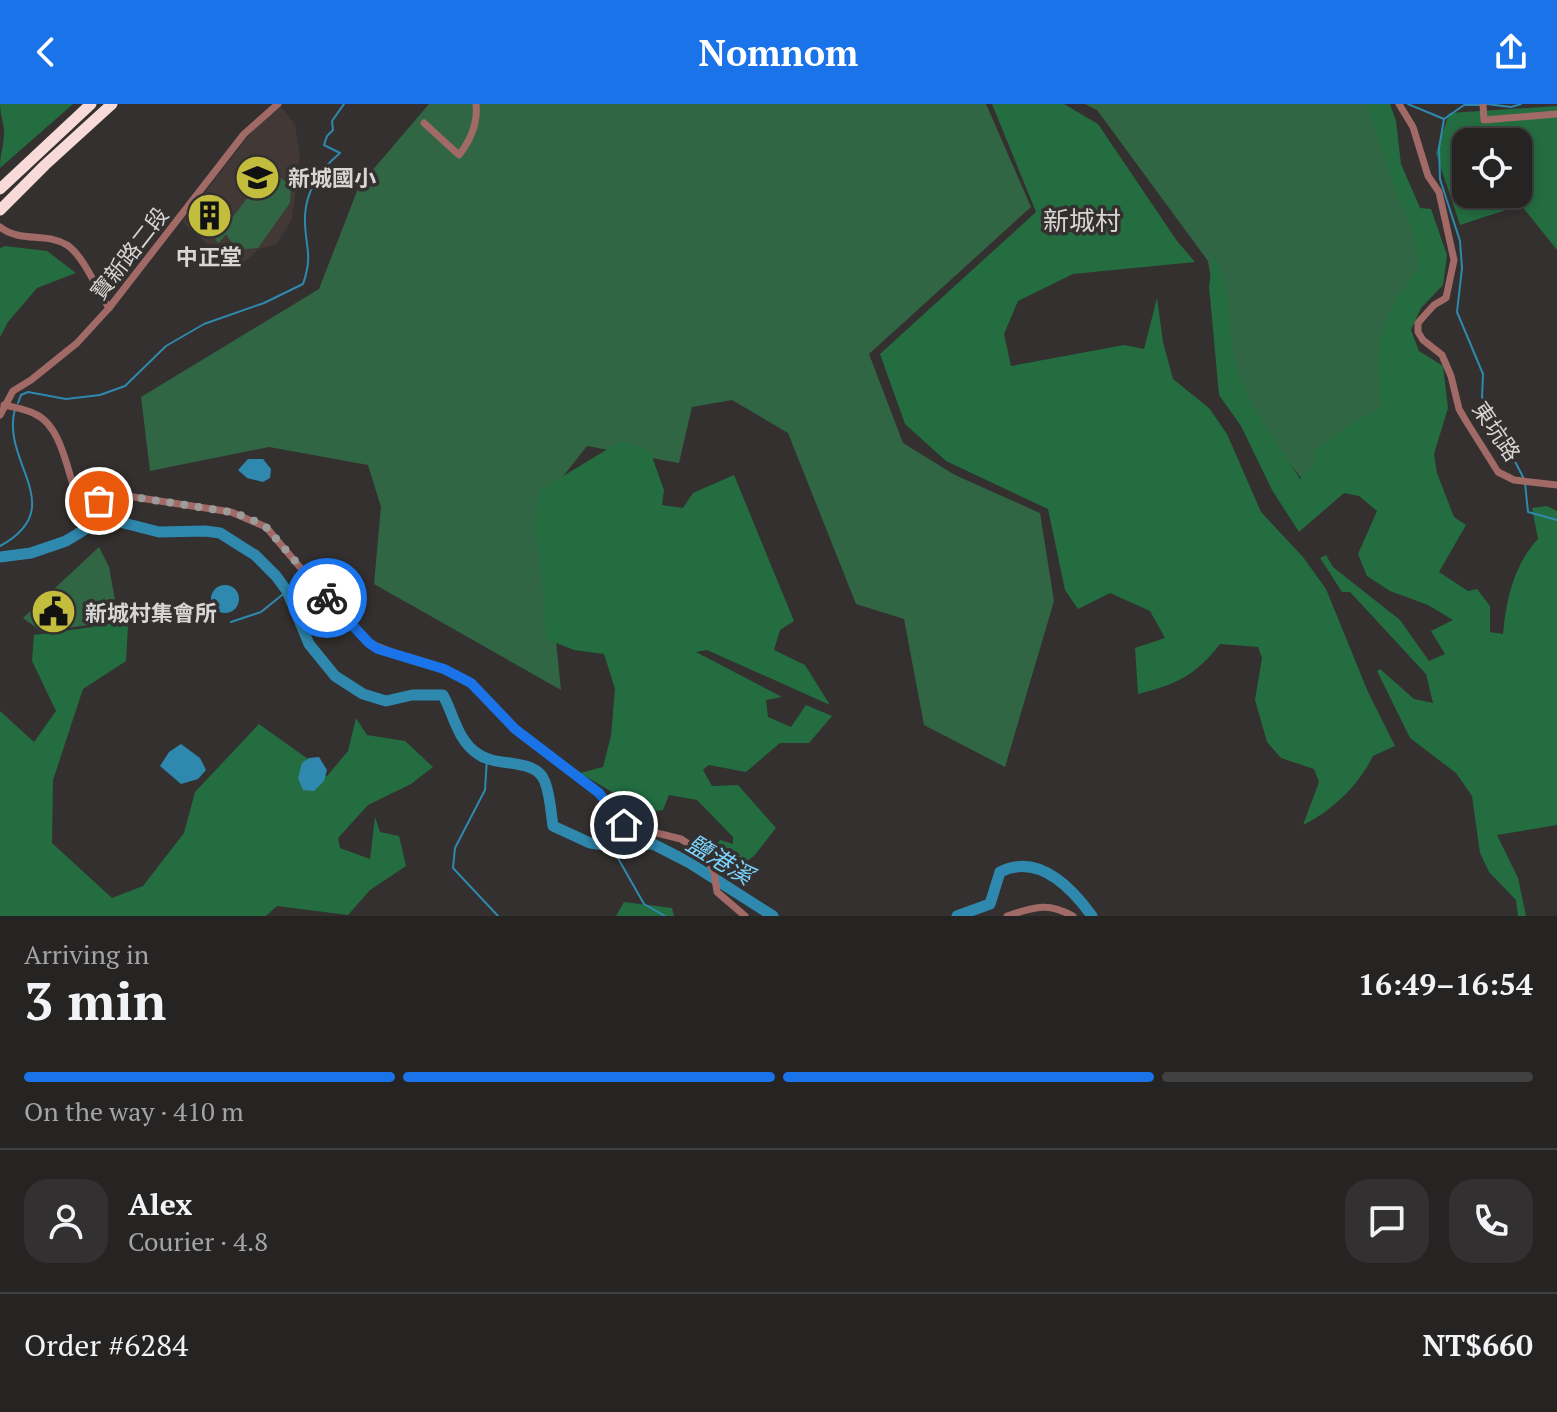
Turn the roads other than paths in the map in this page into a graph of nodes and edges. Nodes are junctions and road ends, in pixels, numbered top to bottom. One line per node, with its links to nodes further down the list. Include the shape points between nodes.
1 (91, 104): 9 (highway)
2 (112, 104): 10 (highway)
3 (278, 104): 12 (street, 寶新路二段, via 244,134)
4 (476, 104): 8 (street, via 470,141 459,155)
5 (1399, 104): 15 (street, 東坑路, via 1439,192 1454,260 1446,298 1418,323 1418,332 1442,355 1459,409 1498,472 1514,480)
6 (1483, 104): 7 (street, via 1484,120)
7 (1557, 114)
8 (424, 123)
9 (0, 189)
10 (0, 210)
11 (0, 227): 12 (street, via 9,234 69,246)
12 (109, 308): 13 (street, 寶新路二段, via 77,343 13,391)
13 (4, 405): 14 (street, 寶新路二段); 16 (street, via 44,419 61,447 80,505 127,496 231,512 266,527 369,643 471,683 515,729 599,793 624,825 681,839 705,855 717,892)
14 (0, 415)
15 (1557, 485)
16 (745, 916)
17 (1007, 916): 18 (street, via 1046,906)
18 (1073, 916)

